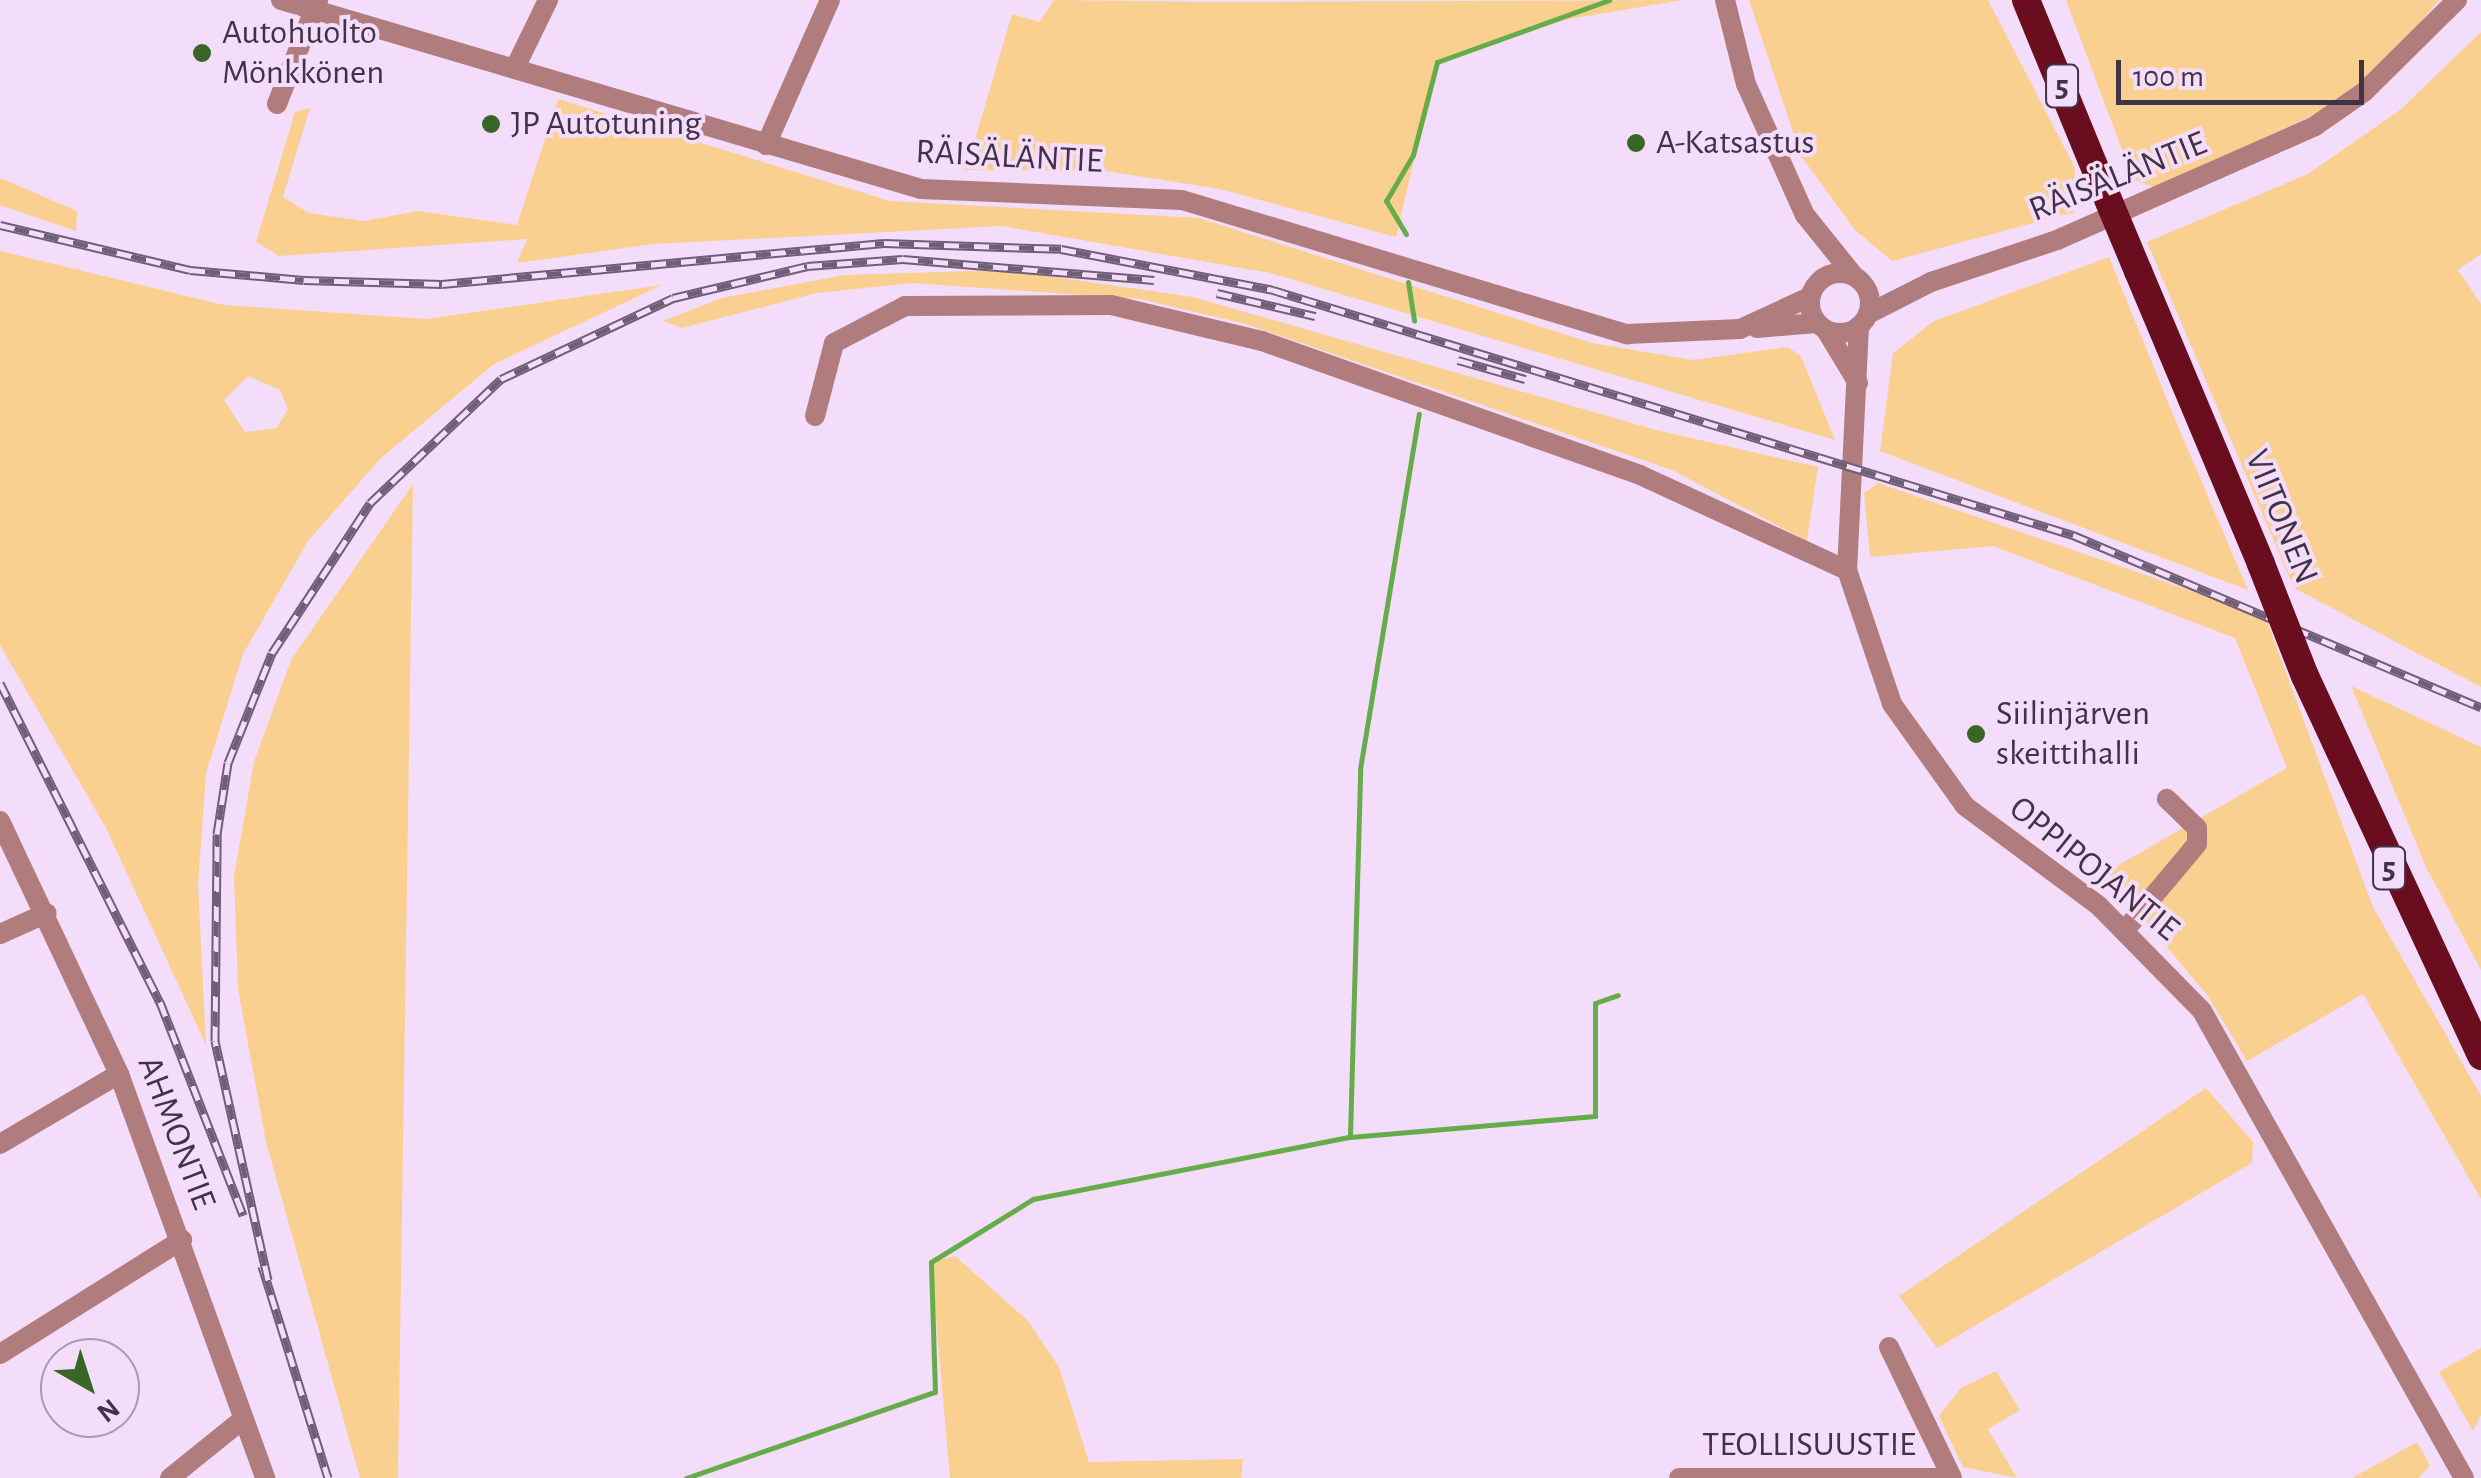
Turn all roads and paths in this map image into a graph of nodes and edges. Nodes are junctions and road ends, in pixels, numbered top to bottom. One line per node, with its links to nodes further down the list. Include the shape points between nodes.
1 (281, 0): 7 (street, RÄISÄLÄNTIE)
2 (548, 0): 8 (street)
3 (830, 0): 10 (street)
4 (1725, 0): 11 (street, via 1746,84)
5 (2026, 0): 26 (highway, VIITONEN / 5, bridge, via 2304,676)
6 (2457, 0): 13 (street, RÄISÄLÄNTIE, via 2364,92 2315,126 2058,240)
7 (315, 5): 8 (street, RÄISÄLÄNTIE); 9 (street)
8 (515, 68): 10 (street, RÄISÄLÄNTIE)
9 (278, 104)
10 (766, 145): 17 (street, RÄISÄLÄNTIE, via 921,189 1182,200 1627,334)
11 (1805, 215): 12 (street); 14 (street)
12 (1860, 281): 13 (street); 14 (street, via 1838,273); 15 (street, OPPIPOJANTIE)
13 (1931, 282): 15 (street)
14 (1812, 293): 16 (street); 17 (street)
15 (1863, 320): 16 (street, RÄISÄLÄNTIE); 18 (street, OPPIPOJANTIE)
16 (1821, 326): 17 (street, RÄISÄLÄNTIE); 18 (street)
17 (1740, 329)
18 (1861, 390): 20 (street, OPPIPOJANTIE)
19 (815, 416): 20 (street, via 834,343 906,306 1111,305 1262,341 1640,475)
20 (1848, 570): 24 (street, OPPIPOJANTIE, via 1867,646 1925,756 1993,830)
21 (2166, 800): 24 (street, via 2197,828 2196,844)
22 (0, 821): 23 (street, AHMONTIE)
23 (47, 913): 25 (street); 27 (street, AHMONTIE)
24 (2125, 930): 38 (street, OPPIPOJANTIE, via 2202,1010)
25 (0, 934)
26 (2481, 1056)
27 (119, 1074): 28 (street); 29 (street, AHMONTIE)
28 (0, 1144)
29 (182, 1240): 31 (street); 32 (street, AHMONTIE)
30 (1889, 1348): 37 (street)
31 (0, 1354)
32 (243, 1419): 33 (street); 34 (street, AHMONTIE)
33 (170, 1478)
34 (265, 1478)
35 (1679, 1478): 36 (street, TEOLLISUUSTIE)
36 (1940, 1478)
37 (1952, 1478)
38 (2464, 1478)

